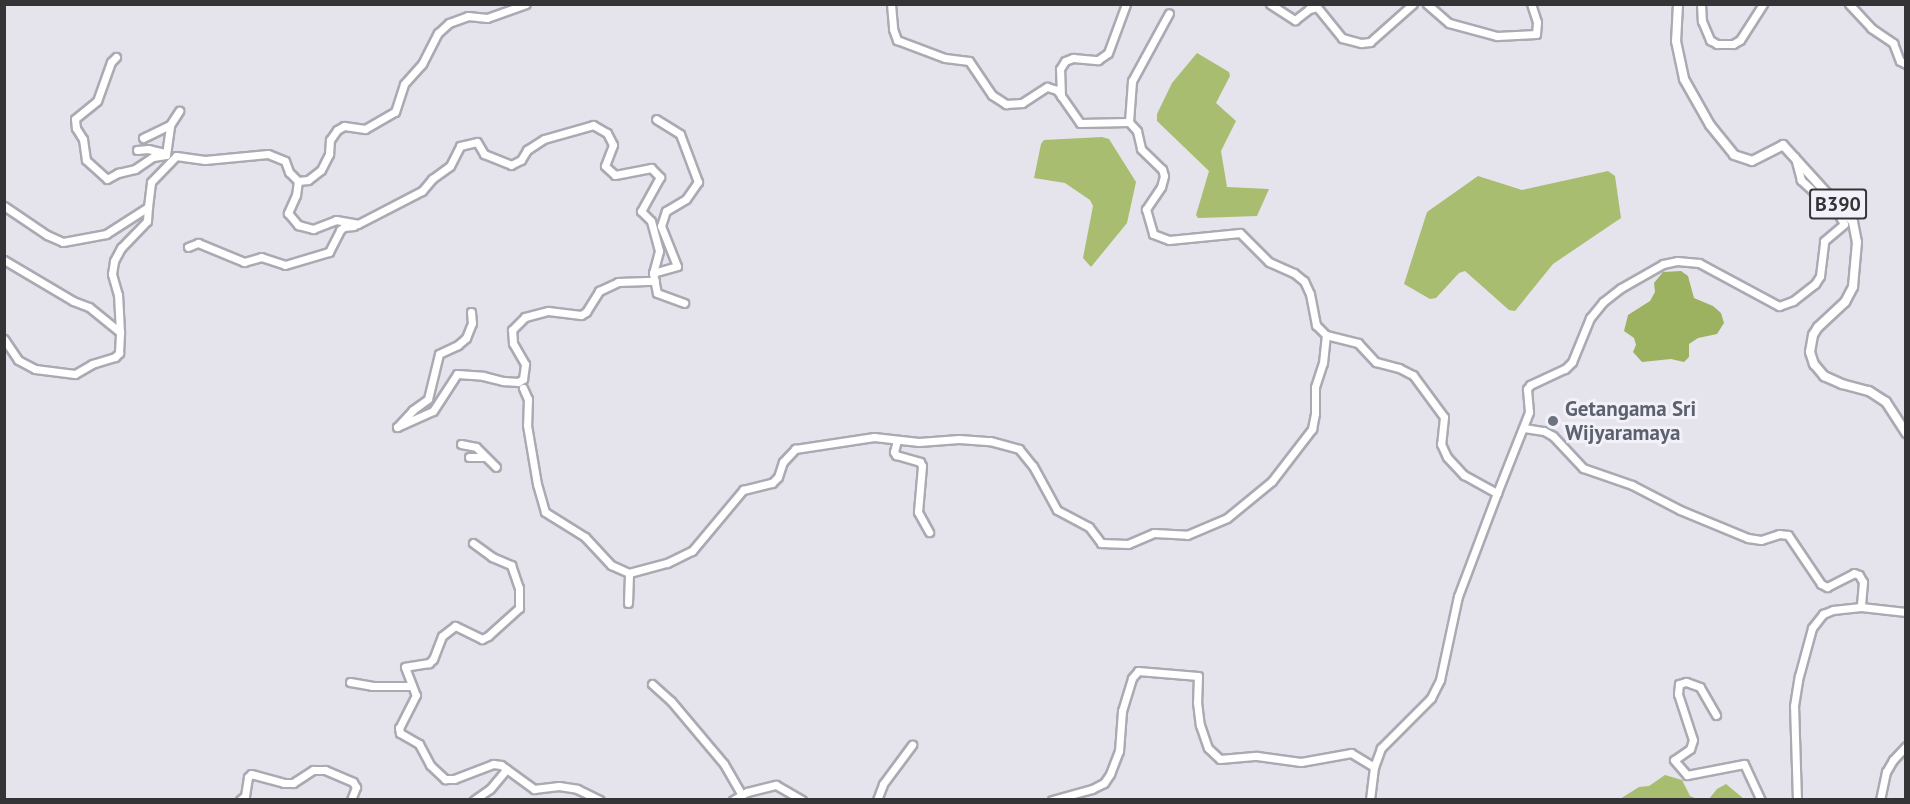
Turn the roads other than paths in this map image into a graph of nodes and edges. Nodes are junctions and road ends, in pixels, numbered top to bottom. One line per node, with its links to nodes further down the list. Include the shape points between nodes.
1 (526, 4): 25 (street, via 487,18 468,16 449,23 404,84 395,112 365,129 344,126 337,130 321,170 308,180)
2 (891, 4): 15 (street, via 897,40 945,58 969,61 992,95 1006,104 1022,103 1047,87)
3 (1126, 4): 15 (street, via 1107,53 1098,60 1065,61 1060,69)
4 (1270, 4): 5 (street, via 1295,20 1317,7 1342,38 1361,43 1370,42)
5 (1413, 4)
6 (1427, 4): 7 (street, via 1449,23 1497,36 1536,33)
7 (1531, 4)
8 (1678, 4): 24 (main road, via 1676,41 1682,72 1710,125 1740,159 1752,161 1779,145)
9 (1701, 4): 10 (street, via 1702,21 1710,40 1717,44 1740,40)
10 (1763, 4)
11 (1849, 4): 14 (street, via 1871,28 1893,43)
12 (1169, 13): 18 (street, via 1132,81)
13 (116, 57): 22 (street, via 97,101 75,119 86,160 107,179)
14 (1905, 64)
15 (1061, 96): 18 (street, via 1080,123)
16 (179, 111): 19 (street)
17 (656, 119): 31 (street, via 680,134 698,182 686,199 666,211 662,226 677,266)
18 (1129, 122): 35 (street, via 1137,131 1138,144 1164,176 1161,188 1146,209 1153,234 1169,240 1240,233 1269,262 1304,281 1316,324)
19 (170, 125): 20 (street); 22 (street)
20 (143, 138)
21 (137, 150): 22 (street)
22 (166, 154): 23 (street)
23 (176, 156): 25 (street, via 205,160 268,154 285,161); 27 (street, via 151,182)
24 (1795, 157): 38 (street, via 1801,180 1844,224 1824,241 1820,276 1815,284 1793,301 1779,306 1699,263 1663,264 1604,302 1590,318 1572,362 1565,369 1530,385); 39 (main road, B390, via 1848,214 1857,234 1853,287 1845,302 1813,335 1810,352 1814,364 1833,381 1869,392 1886,402)
25 (298, 181): 28 (street, via 288,213 298,225 312,230 336,220)
26 (4, 206): 27 (street, via 63,242 106,234)
27 (148, 207): 34 (street, via 147,221 114,261 112,274 118,295)
28 (358, 224): 29 (street, via 340,230 329,252 285,265 261,257 244,262 198,243); 31 (street, via 422,191 450,166 460,146 477,142 484,154 511,165 544,139 593,125 607,133 613,145 605,166 615,175 651,168 660,177 640,212 651,221 659,251)
29 (188, 247)
30 (4, 260): 34 (street, via 89,307)
31 (654, 277): 32 (street, via 657,293); 33 (street, via 618,282 599,291 581,315 548,311 525,317 512,330 513,343 525,364 522,379 503,381 457,374 433,411 397,428 428,399 440,354 466,338)
32 (684, 303)
33 (471, 312)
34 (120, 332): 36 (street, via 115,357 75,374 35,369 18,360)
35 (1326, 334): 40 (street, via 1315,387 1312,429 1272,481 1227,518 1187,535 1154,532 1136,542 1101,543 1089,527 1057,510 1019,449 990,441); 45 (street, via 1358,343 1376,362 1413,375 1444,417 1441,444 1447,457 1464,475)
36 (4, 339)
37 (523, 388): 48 (street, via 528,399 527,426 545,512 585,537 611,565)
38 (1524, 428): 45 (street); 50 (street, via 1552,436 1583,468 1632,485 1748,538 1788,535 1821,584 1827,587 1859,574 1863,582)
39 (1905, 433)
40 (897, 440): 46 (street, via 896,455 922,466 918,512); 48 (street, via 874,437 795,449 783,462 778,477 771,483 743,490 692,551 668,564)
41 (461, 444): 43 (street, via 476,447)
42 (469, 457): 43 (street)
43 (485, 458): 44 (street)
44 (496, 467)
45 (1497, 493): 58 (street, via 1464,577 1440,680 1431,698 1381,748)
46 (929, 532)
47 (474, 543): 54 (street, via 511,565 519,588 519,608 482,639 454,626 442,636 429,663 405,667)
48 (629, 573): 49 (street)
49 (628, 603)
50 (1861, 607): 51 (street); 71 (street, via 1823,614 1812,628 1794,706)
51 (1905, 612)
52 (350, 682): 54 (street)
53 (652, 684): 60 (street, via 724,764)
54 (412, 686): 59 (street, via 416,695 400,733 419,744 438,774 454,779 493,764)
55 (1716, 715): 70 (street, via 1700,687 1679,684 1678,694 1693,740 1690,749 1674,760 1687,775 1744,764)
56 (912, 745): 67 (street, via 883,784)
57 (1905, 746): 72 (street, via 1886,772)
58 (1374, 767): 68 (street, via 1351,753 1301,762 1257,756 1220,759 1208,747 1200,725 1198,676 1138,671 1122,711 1119,751 1110,774 1104,783 1092,789); 69 (street)
59 (507, 769): 63 (street); 64 (street, via 534,789 559,786)
60 (741, 794): 65 (street); 66 (street, via 776,785)
61 (240, 800): 62 (street, via 245,796 251,774 293,783 313,770 325,770 353,782 356,787)
62 (351, 800)
63 (474, 800)
64 (600, 800)
65 (733, 800)
66 (802, 800)
67 (877, 800)
68 (1052, 800)
69 (1370, 800)
70 (1761, 800)
71 (1797, 800)
72 (1880, 800)

